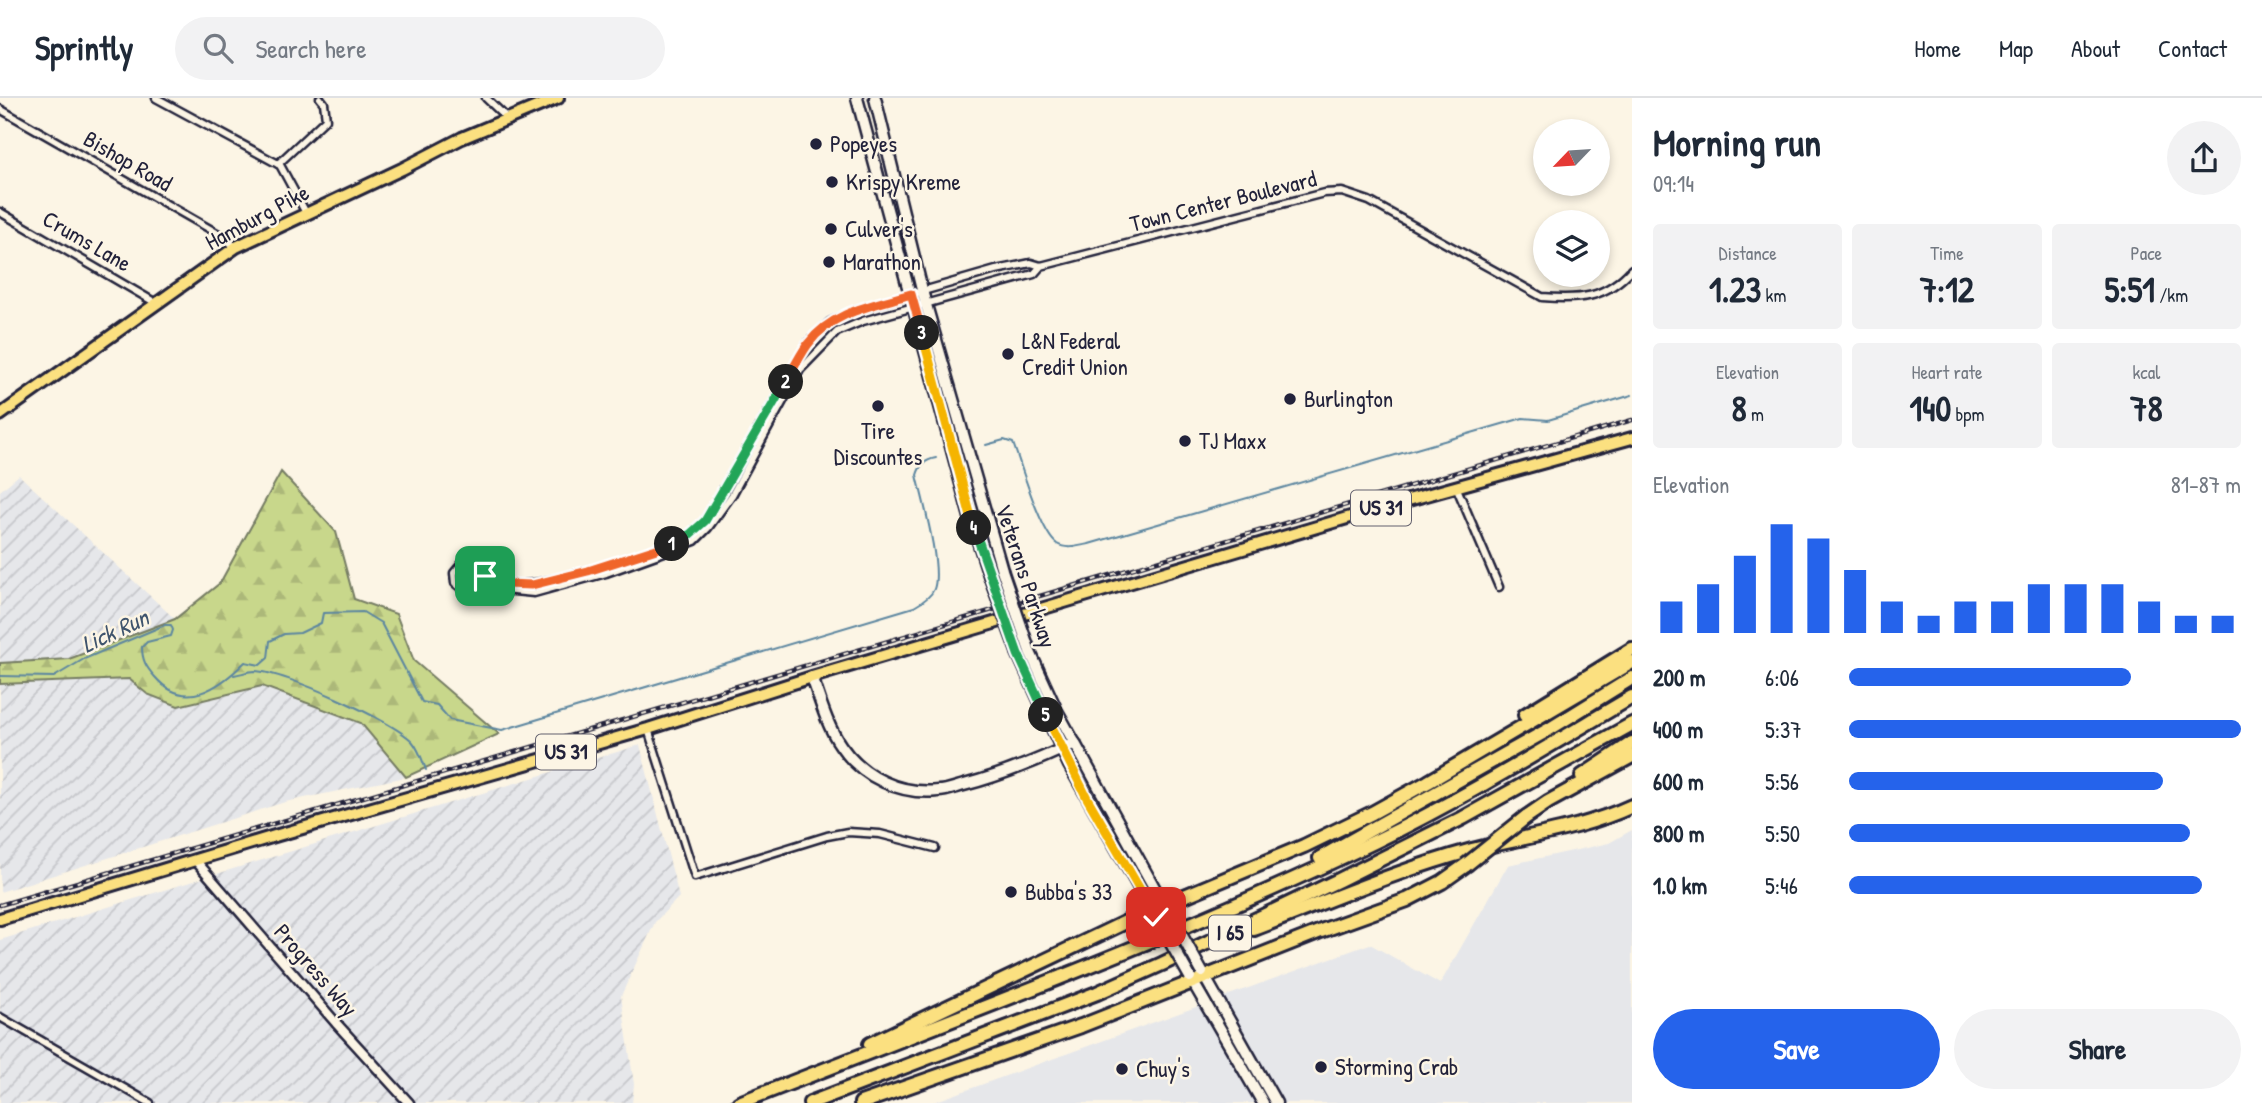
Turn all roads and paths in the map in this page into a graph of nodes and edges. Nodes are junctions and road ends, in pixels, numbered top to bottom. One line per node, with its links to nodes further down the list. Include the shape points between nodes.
1 (156, 98): 9 (street)
2 (320, 98): 9 (street, via 326,119)
3 (486, 98): 8 (street)
4 (558, 98): 8 (main road, Hamburg Pike)
5 (857, 98): 16 (main road, Veterans Parkway)
6 (875, 98): 15 (main road, Veterans Parkway)
7 (0, 109): 12 (street, Bishop Road)
8 (508, 119): 11 (main road, Hamburg Pike)
9 (278, 164): 11 (street)
10 (0, 212): 17 (street, Crums Lane)
11 (306, 213): 12 (main road, Hamburg Pike)
12 (236, 247): 17 (main road, Hamburg Pike)
13 (1041, 266): 14 (street, Town Center Boulevard, via 1279,203 1342,192 1369,201 1542,297 1572,300 1600,294); 15 (street, Town Center Boulevard, via 1031,263 996,270); 18 (street, Town Center Boulevard, via 1034,274)
14 (1632, 268)
15 (922, 292): 16 (street, Town Center Boulevard); 18 (main road, Veterans Parkway)
16 (911, 294): 18 (main road, Veterans Parkway); 22 (street, via 830,322 809,342 705,521 688,536 652,551 532,585 505,584)
17 (156, 303): 19 (main road, Hamburg Pike)
18 (920, 307): 24 (street, Town Center Boulevard, via 837,332 800,370 732,495 695,541 534,593); 32 (main road, Veterans Parkway, bridge, via 1030,652); 34 (main road, Veterans Parkway, bridge, via 989,575)
19 (1, 412)
20 (1632, 438): 21 (main road, US 31)
21 (1456, 486): 23 (street); 27 (main road, US 31)
22 (485, 572): 24 (street, via 483,585); 24 (street, via 469,561 459,564 454,573 461,590)
23 (1499, 587)
24 (476, 591)
25 (1632, 649): 36 (highway, via 1548,699)
26 (1632, 662): 36 (highway)
27 (812, 677): 31 (main road, US 31); 34 (main road, via 841,746 873,777 900,789 939,792)
28 (1632, 678): 42 (highway, via 1548,730)
29 (1632, 697): 42 (highway, I 65, via 1442,807)
30 (1632, 724): 45 (highway, I 65, via 1463,818)
31 (648, 729): 39 (street, via 695,877 848,832 880,834); 40 (main road, US 31)
32 (1075, 743): 34 (main road); 41 (main road, Veterans Parkway)
33 (1632, 743): 37 (highway)
34 (1061, 749): 43 (main road, Veterans Parkway)
35 (1632, 756): 37 (highway)
36 (1428, 782): 41 (highway, via 1304,846)
37 (1548, 802): 46 (highway, bridge, via 1442,882 1407,900)
38 (1632, 806): 45 (highway, via 1600,820 1470,851)
39 (936, 848)
40 (196, 861): 44 (main road, US 31); 50 (street, Progress Way)
41 (1166, 908): 43 (highway); 46 (main road, Veterans Parkway, bridge)
42 (1227, 909): 48 (highway, I 65)
43 (1154, 914): 46 (main road, Veterans Parkway, bridge); 48 (highway)
44 (0, 919)
45 (1162, 964): 52 (highway, I 65)
46 (1198, 977): 53 (highway, via 1081,1026); 54 (main road, Veterans Parkway); 55 (main road, Veterans Parkway)
47 (0, 1017): 49 (street)
48 (764, 1093): 51 (highway, I 65)
49 (150, 1103)
50 (409, 1103)
51 (738, 1103)
52 (810, 1103)
53 (861, 1103)
54 (1263, 1103)
55 (1276, 1103)

